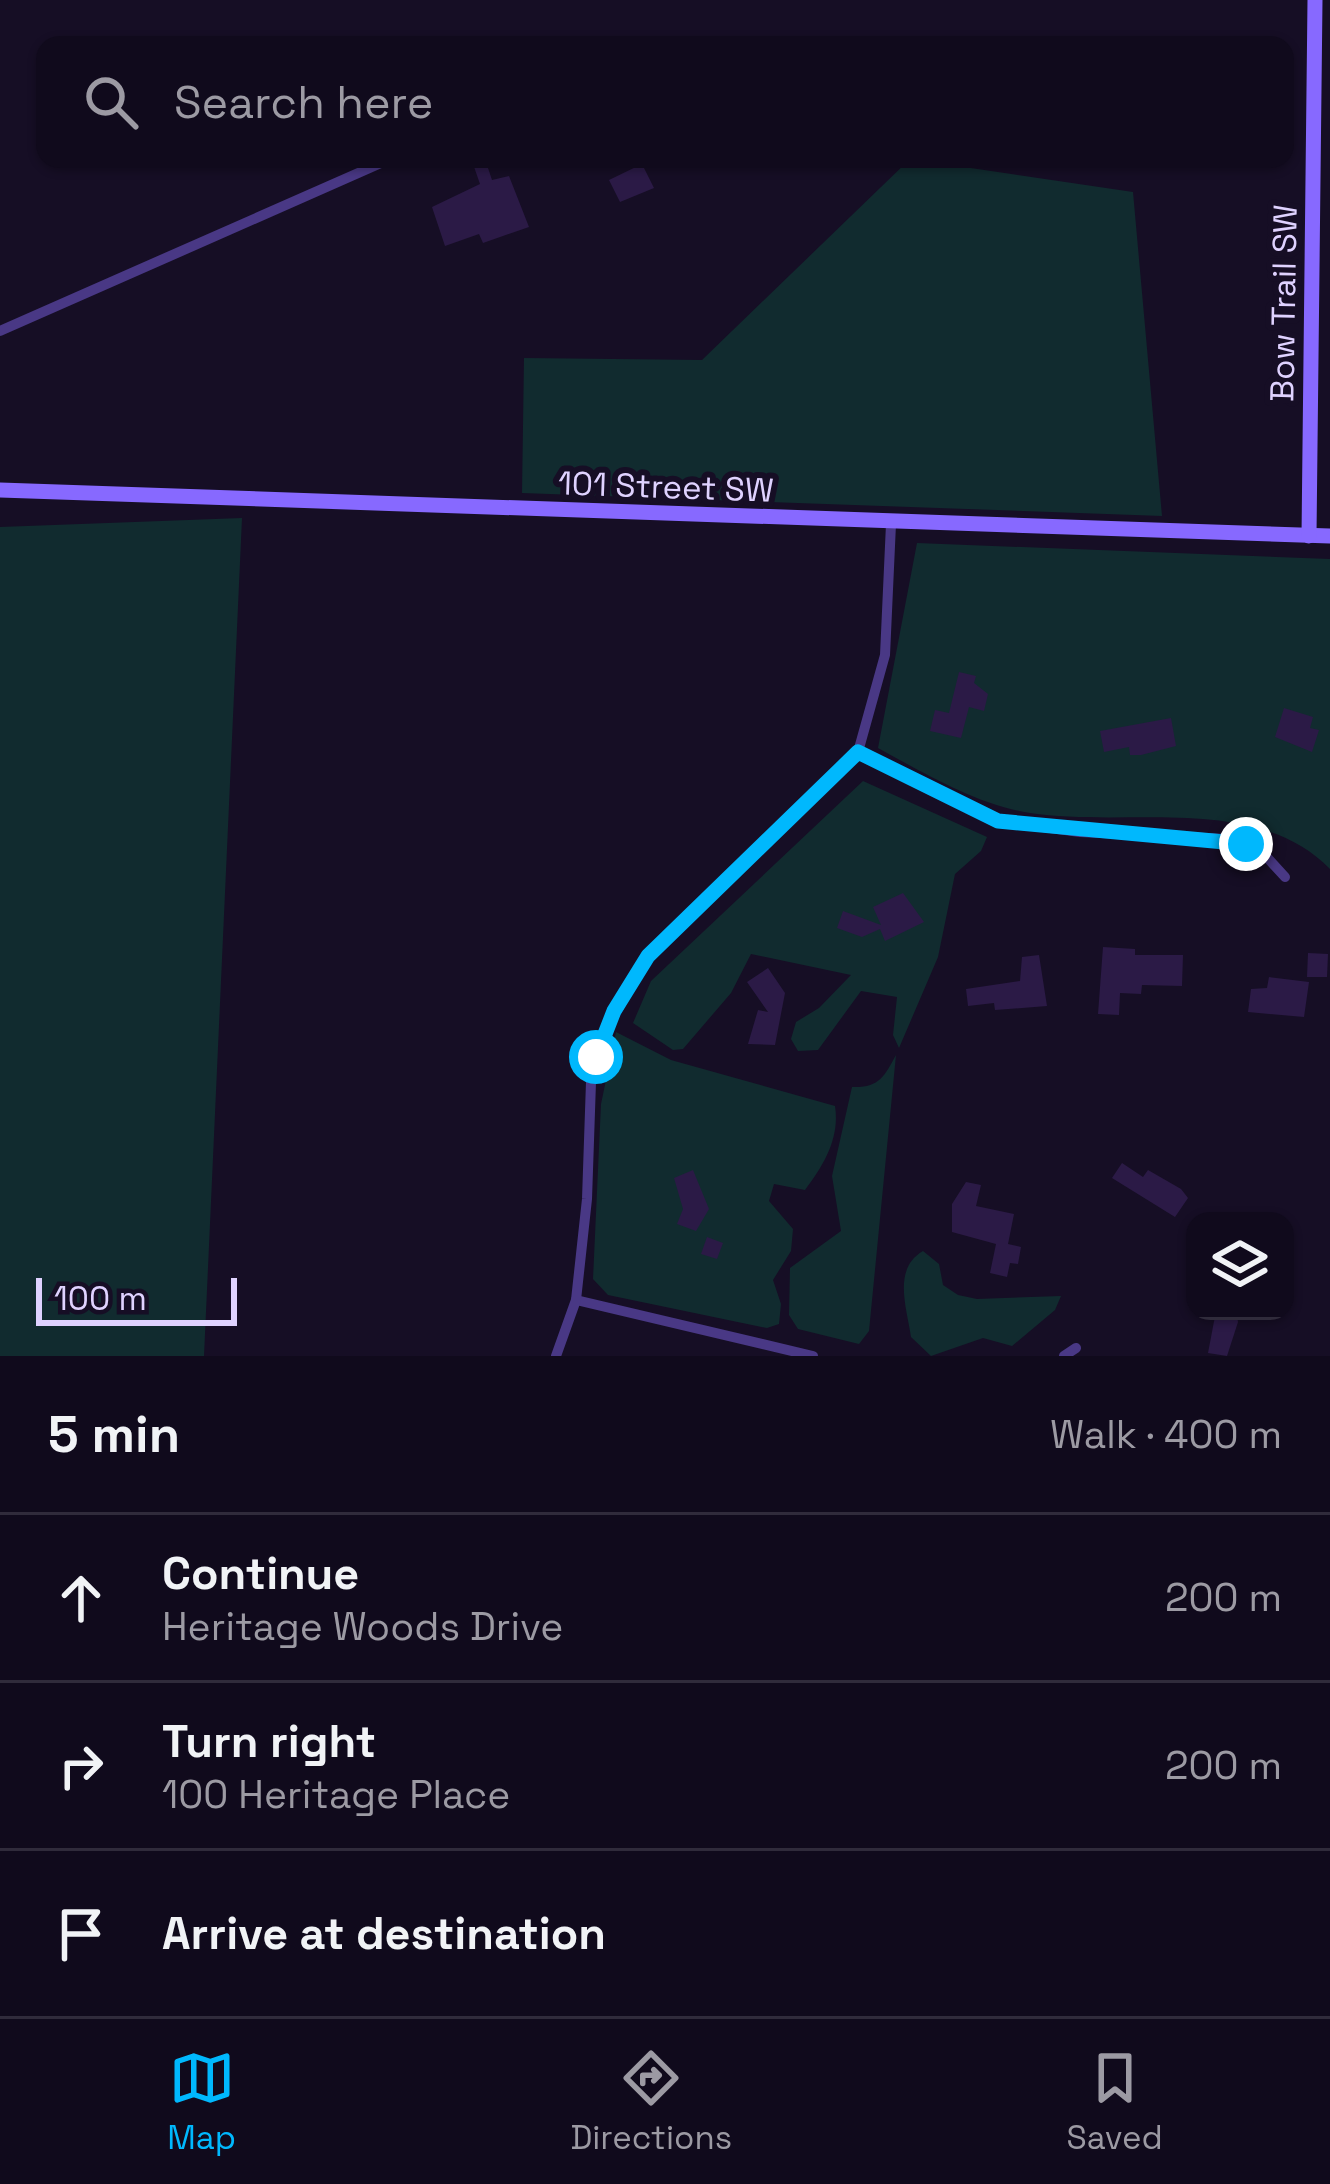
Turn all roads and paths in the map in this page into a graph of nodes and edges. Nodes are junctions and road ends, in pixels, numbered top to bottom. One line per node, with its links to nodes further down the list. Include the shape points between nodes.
1 (1315, 0): 6 (street, Bow Trail SW)
2 (370, 168): 3 (street)
3 (0, 331)
4 (0, 490): 5 (street, 101 Street SW)
5 (891, 524): 6 (street, 101 Street SW); 8 (street, via 885,656)
6 (1309, 536): 7 (street, 101 Street SW)
7 (1330, 536)
8 (858, 752): 9 (street, via 998,821 1226,838 1264,854); 10 (street, via 671,931 614,1011 591,1082)
9 (1285, 877)
10 (576, 1300): 12 (street); 13 (street)
11 (1076, 1348): 14 (street)
12 (556, 1356)
13 (813, 1356)
14 (1064, 1356)

